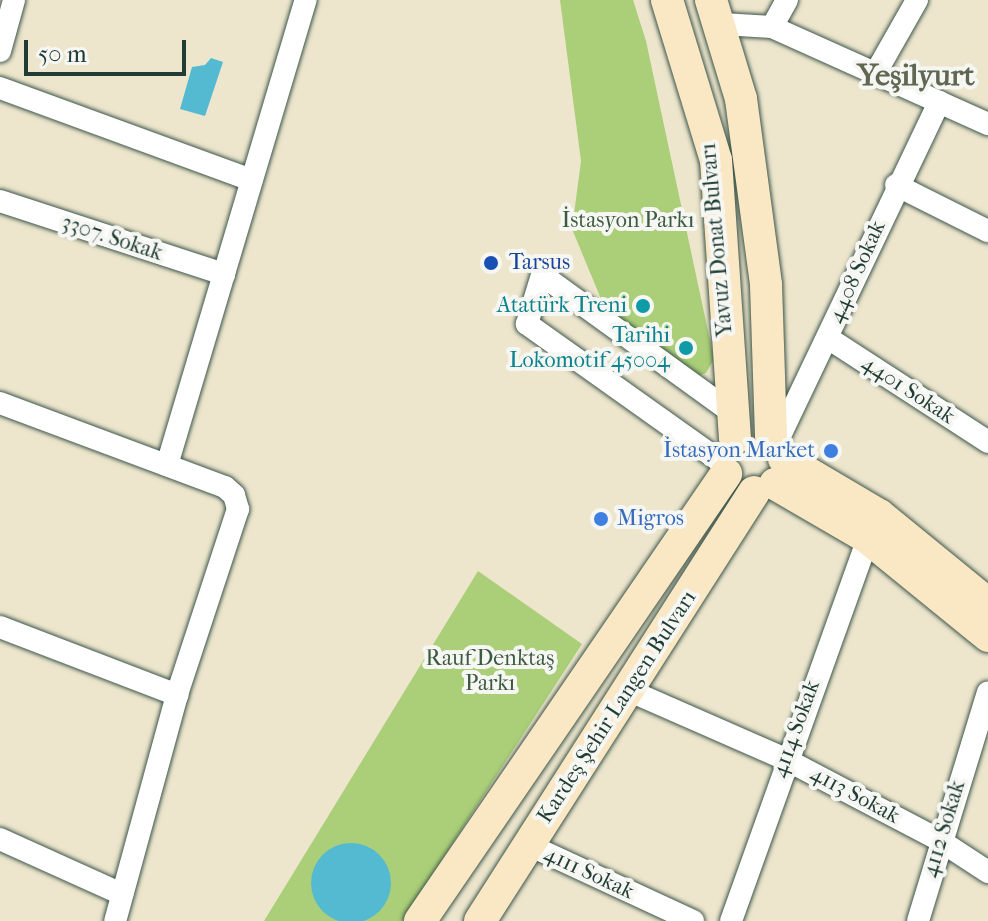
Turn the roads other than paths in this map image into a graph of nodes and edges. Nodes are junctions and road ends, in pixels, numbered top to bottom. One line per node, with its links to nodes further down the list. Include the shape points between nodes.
1 (14, 0): 8 (street)
2 (306, 0): 13 (street)
3 (667, 0): 21 (street, Yavuz Donat Bulvarı, via 716,160)
4 (787, 0): 7 (street)
5 (917, 0): 9 (street)
6 (716, 12): 7 (street); 22 (street, Yavuz Donat Bulvarı, via 741,99 766,285)
7 (772, 27): 9 (street)
8 (0, 51)
9 (875, 74): 11 (street)
10 (0, 88): 13 (street)
11 (939, 102): 12 (street); 14 (street, 4408 Sokak)
12 (988, 124)
13 (252, 180): 17 (street)
14 (896, 185): 16 (street); 18 (street, 4408 Sokak)
15 (0, 201): 17 (street, 3307. Sokak)
16 (988, 231)
17 (224, 274): 23 (street)
18 (828, 338): 20 (street, 4401 Sokak); 22 (street, 4408 Sokak)
19 (0, 403): 23 (street)
20 (988, 442)
21 (729, 447): 21 (street, via 542,275 527,324); 22 (street, via 753,432); 22 (street, via 737,487); 38 (street, Kardeş Şehir Langen Bulvarı)
22 (772, 463): 24 (street); 25 (street, via 879,515); 28 (street, Kardeş Şehir Langen Bulvarı)
23 (167, 465): 30 (street, via 225,487 238,509)
24 (868, 538): 27 (street); 31 (street, 4114 Sokak)
25 (988, 604)
26 (0, 627): 30 (street)
27 (988, 636)
28 (628, 690): 31 (street, 4113 Sokak); 34 (street, Kardeş Şehir Langen Bulvarı)
29 (988, 692): 33 (street, 4112 Sokak)
30 (177, 695): 36 (street)
31 (785, 759): 33 (street, 4113 Sokak); 41 (street, 4114 Sokak)
32 (0, 839): 36 (street)
33 (939, 840): 35 (street, 4113 Sokak); 42 (street, 4112 Sokak)
34 (529, 845): 39 (street, Kardeş Şehir Langen Bulvarı); 40 (street, 4111 Sokak)
35 (988, 872)
36 (122, 894): 37 (street)
37 (115, 921)
38 (420, 921)
39 (480, 921)
40 (693, 921)
41 (731, 921)
42 (918, 921)

